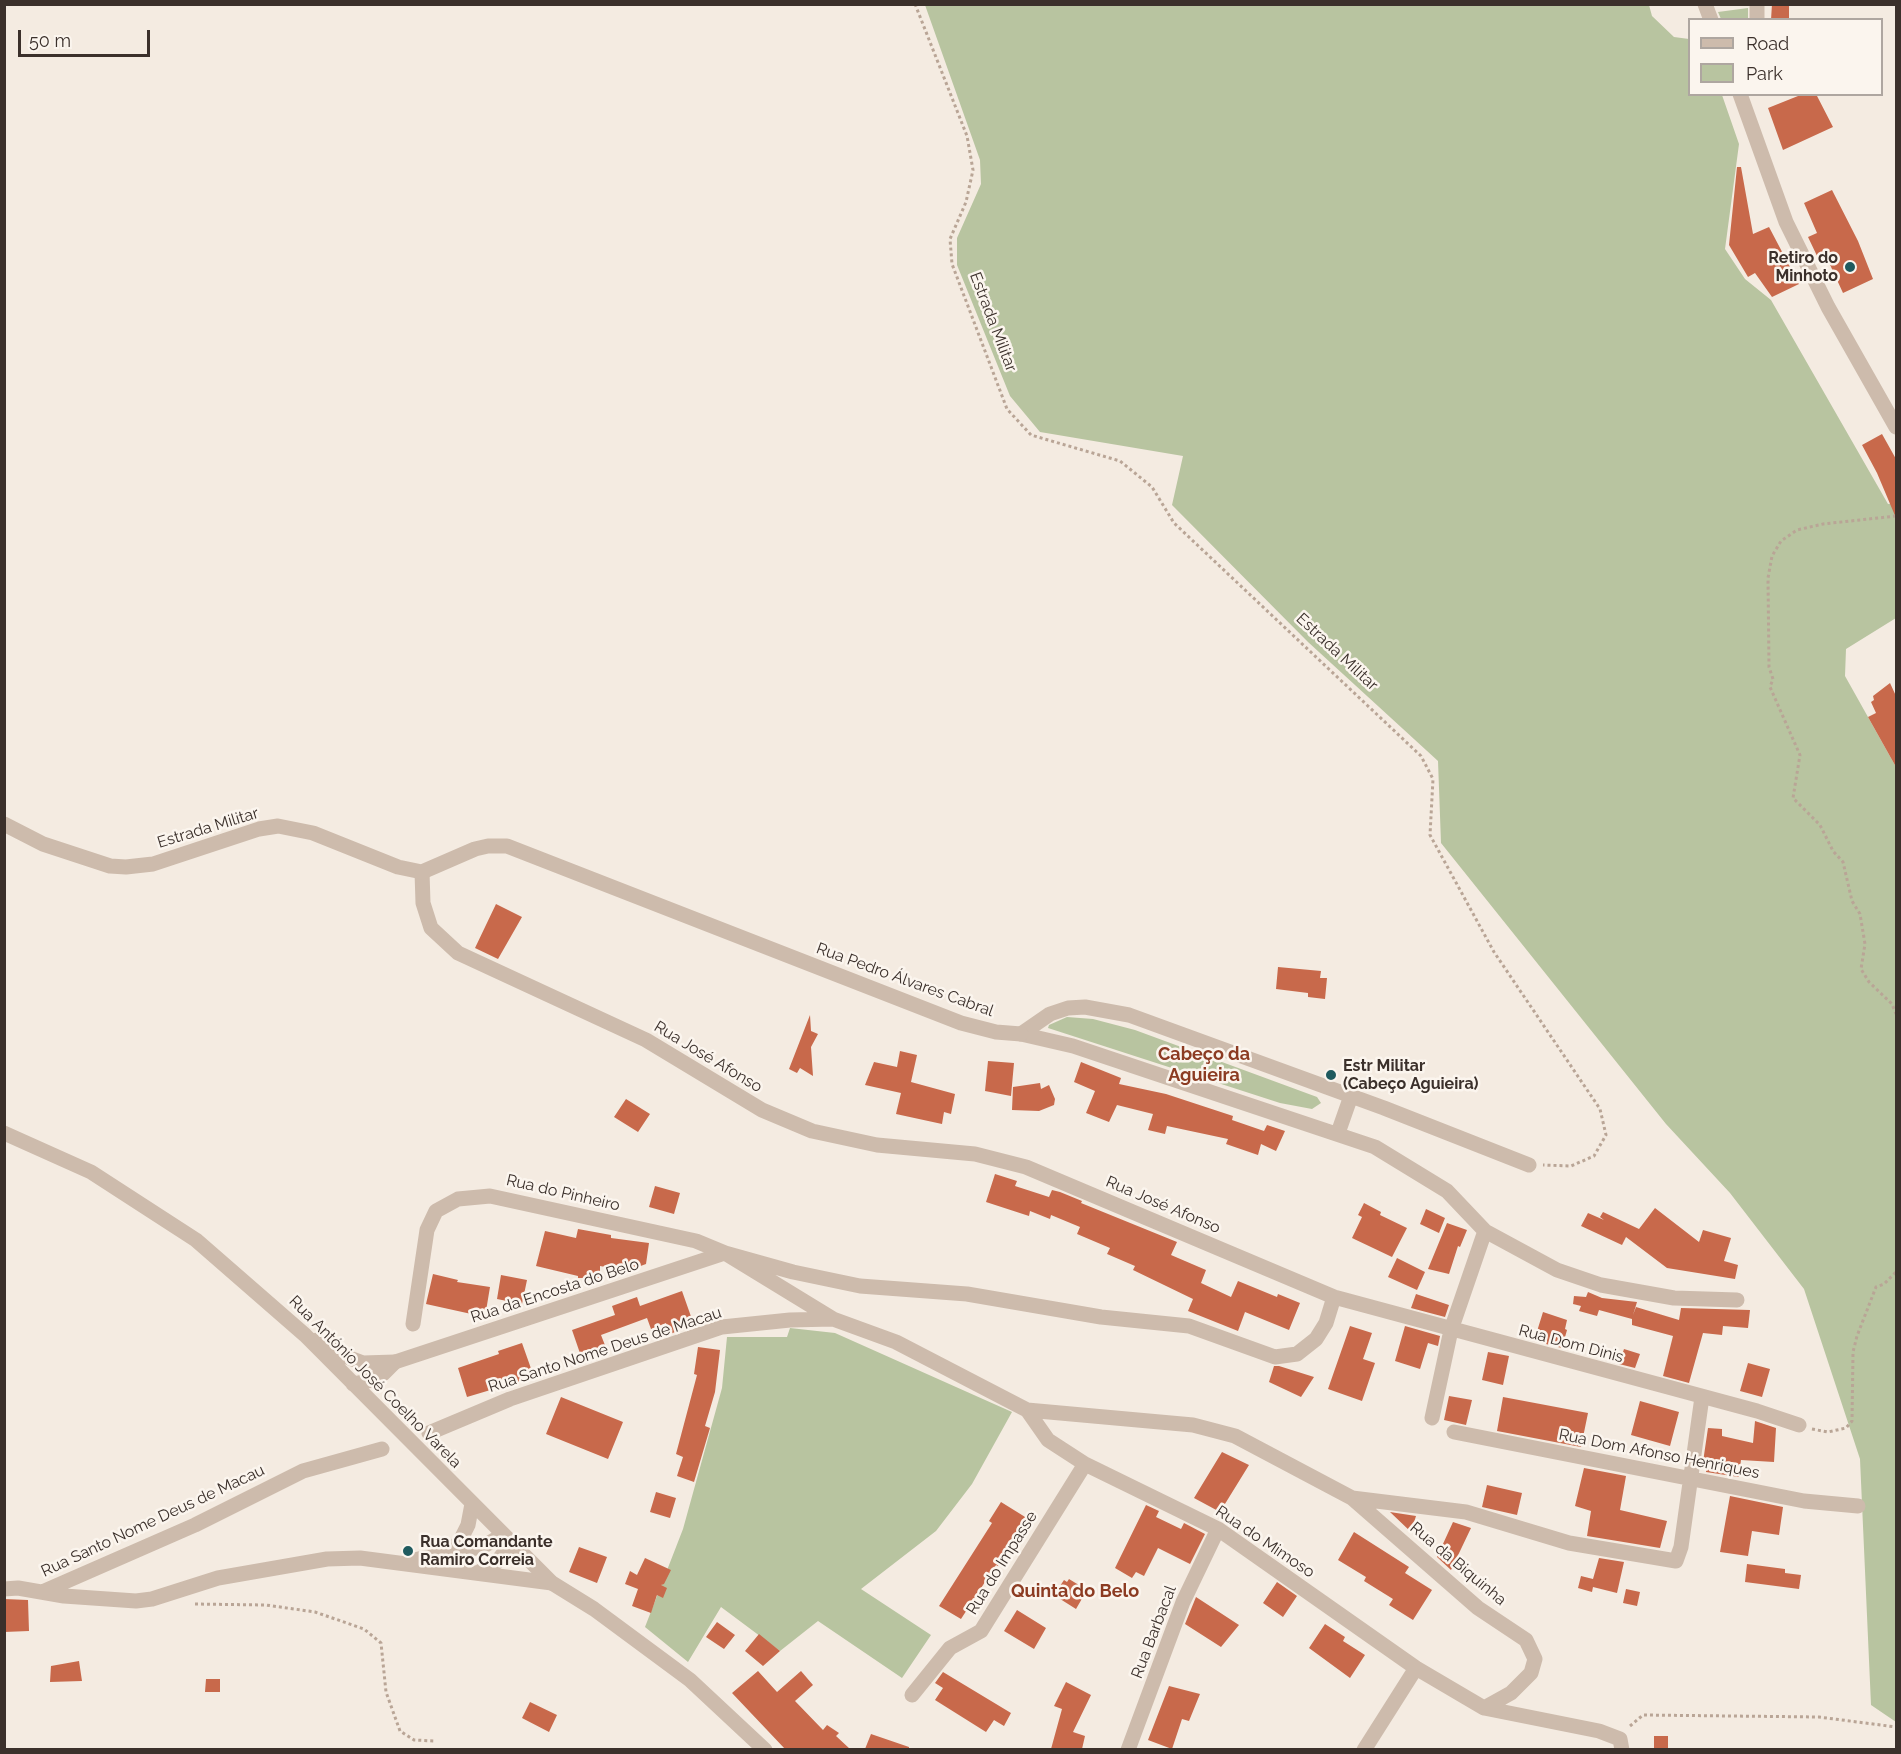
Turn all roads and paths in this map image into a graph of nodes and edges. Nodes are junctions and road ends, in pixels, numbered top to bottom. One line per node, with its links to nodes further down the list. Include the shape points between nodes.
1 (915, 4): 12 (path, Estrada Militar, via 967,136 973,170 966,202 950,239 952,264 1007,409 1031,435 1120,461 1152,487 1174,522 1421,756 1433,779 1430,835 1494,952 1600,1109 1606,1135 1594,1156 1571,1166)
2 (1741, 96): 3 (street, via 1786,222 1828,307)
3 (1896, 427)
4 (1896, 516): 7 (path, via 1823,524 1797,530 1781,542 1772,556 1768,578 1768,629 1773,679 1770,687 1800,755 1793,798 1820,825 1843,862 1852,901 1860,914 1865,944 1862,969)
5 (4, 824): 6 (street, Estrada Militar, via 43,844 110,866 153,864 278,826 295,828 398,867)
6 (422, 872): 8 (street, Rua Pedro Álvares Cabral, via 481,848 507,846 961,1023); 16 (street, Rua José Afonso, via 423,903 431,928 458,953 646,1040 762,1110 812,1131 877,1145 975,1154 1026,1167)
7 (1896, 1014)
8 (1021, 1034): 9 (street, via 1050,1014 1068,1008 1107,1011); 11 (street, Rua Pedro Álvares Cabral, via 1073,1046)
9 (1350, 1096): 11 (street); 12 (street)
10 (4, 1133): 21 (street, Rua António José Coelho Varela, via 91,1172 145,1205 196,1240)
11 (1338, 1133): 13 (street, Rua Pedro Álvares Cabral, via 1375,1147 1447,1191)
12 (1529, 1165)
13 (1485, 1231): 17 (street, Rua Pedro Álvares Cabral, via 1557,1270 1601,1285 1674,1298); 20 (street)
14 (725, 1253): 16 (street, via 860,1286 967,1294 1101,1317 1188,1326 1275,1357 1297,1354 1316,1339); 18 (street); 19 (street, Rua do Pinheiro, via 696,1241 490,1196 458,1199 436,1211 427,1230); 22 (street, Rua da Encosta do Belo)
15 (1896, 1272): 30 (path, via 1876,1287 1857,1336 1853,1352 1852,1421 1846,1428 1827,1432)
16 (1334, 1297): 20 (street, Rua Dom Dinis)
17 (1737, 1300)
18 (833, 1319): 27 (street, via 896,1342); 32 (street, Rua Santo Nome Deus de Macau, via 722,1327 510,1399)
19 (413, 1324)
20 (1450, 1330): 26 (street, Rua Dom Dinis); 29 (street)
21 (305, 1335): 23 (street); 25 (street, Rua António José Coelho Varela)
22 (395, 1362): 23 (street); 24 (street)
23 (363, 1363): 25 (street)
24 (383, 1374): 25 (street); 28 (street, via 377,1389)
25 (353, 1384): 28 (street, Rua António José Coelho Varela)
26 (1702, 1397): 30 (street, Rua Dom Dinis); 35 (street)
27 (1027, 1410): 34 (street, Rua do Mimoso, via 1048,1440); 36 (street, via 1193,1425 1235,1436)
28 (380, 1412): 37 (street, Rua António José Coelho Varela)
29 (1432, 1418)
30 (1799, 1425)
31 (1454, 1432): 35 (street, Rua Dom Afonso Henriques)
32 (429, 1433)
33 (382, 1449): 46 (street, Rua Santo Nome Deus de Macau, via 303,1471 195,1525)
34 (1085, 1464): 39 (street, Rua do Mimoso); 49 (street, Rua do Impasse, via 981,1631 950,1648)
35 (1690, 1479): 36 (street, via 1682,1547 1676,1560 1569,1543 1466,1512); 38 (street, Rua Dom Afonso Henriques, via 1804,1501)
36 (1352, 1498): 50 (street, Rua da Biquinha, via 1478,1608 1526,1640 1535,1659 1531,1673 1511,1693)
37 (472, 1504): 40 (street, Rua António José Coelho Varela); 41 (street, via 460,1541)
38 (1858, 1506)
39 (1218, 1529): 48 (street, Rua do Mimoso); 55 (street, Rua Barbacal, via 1183,1602)
40 (507, 1539): 41 (street); 43 (street, via 497,1562); 44 (street, Rua António José Coelho Varela)
41 (444, 1556): 42 (street)
42 (394, 1561): 43 (street); 46 (street, via 327,1559 218,1578 136,1601)
43 (477, 1574): 44 (street)
44 (552, 1583): 54 (street, via 690,1680)
45 (4, 1589): 46 (street)
46 (42, 1592)
47 (184, 1604): 52 (path, via 276,1606 315,1612 364,1629 381,1642 386,1692 400,1731 414,1740)
48 (1416, 1668): 50 (street, Rua do Mimoso); 56 (street)
49 (912, 1695)
50 (1484, 1708): 53 (street, Rua do Mimoso, via 1599,1731)
51 (1896, 1727): 53 (path, via 1819,1717 1643,1715)
52 (435, 1742)
53 (1621, 1744)
54 (765, 1749)
55 (1128, 1749)
56 (1364, 1749)

